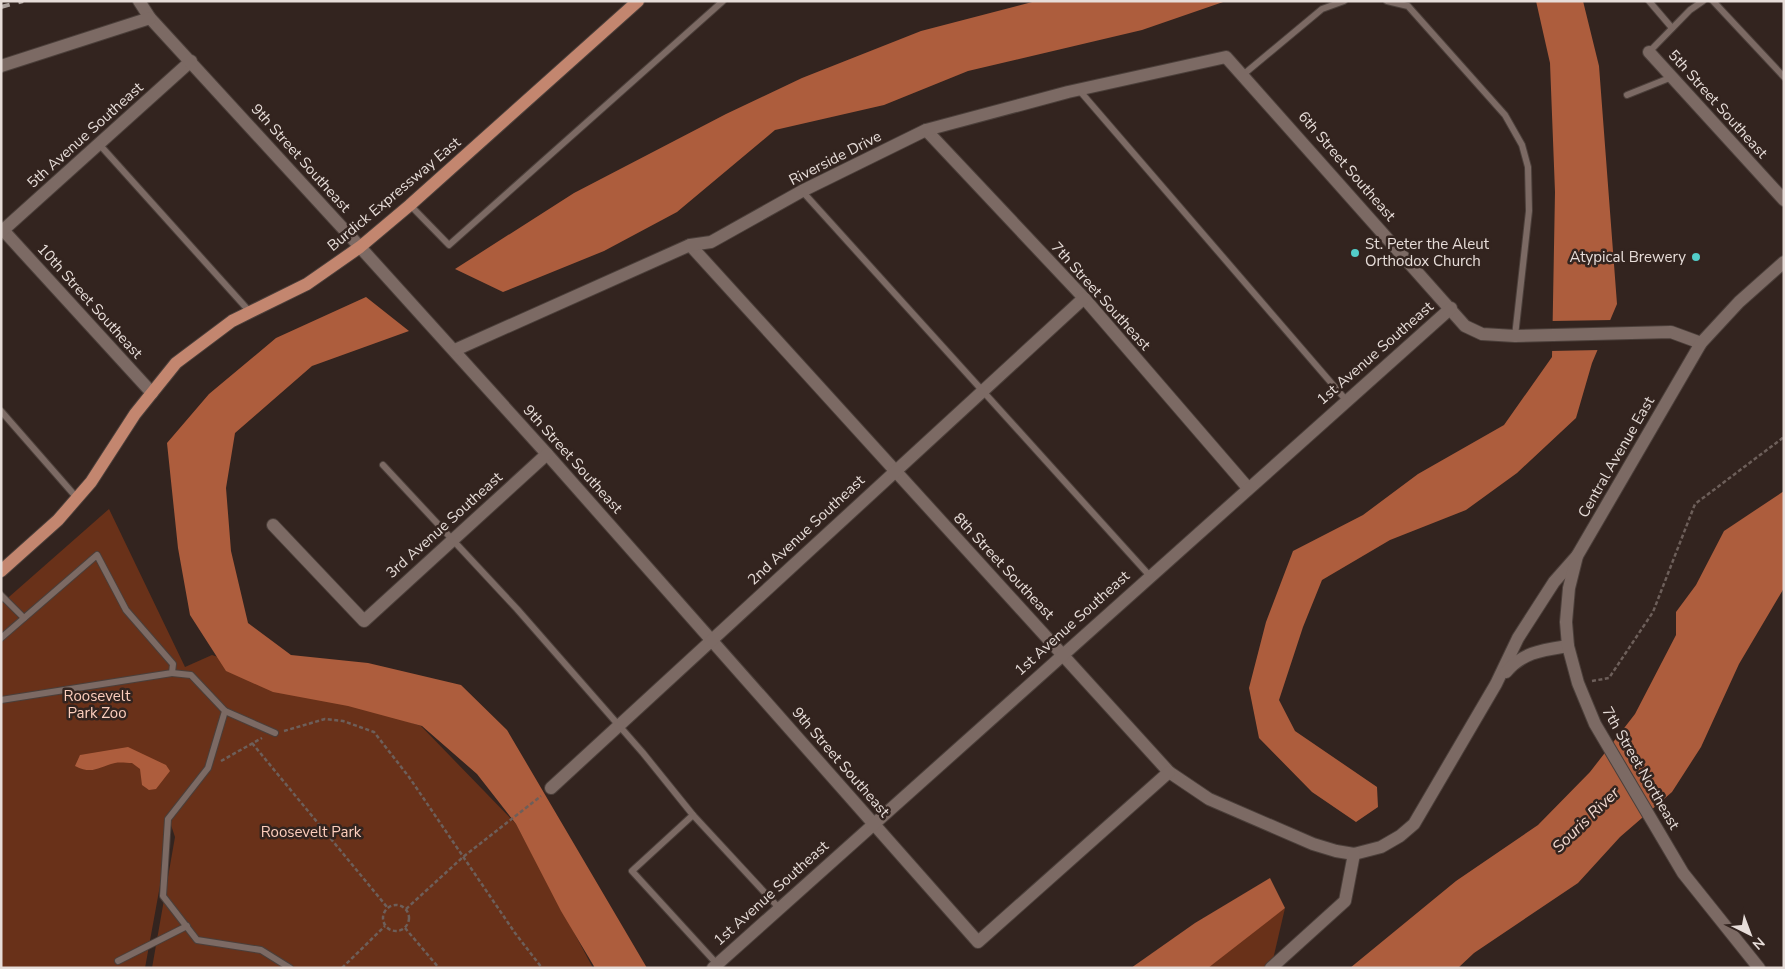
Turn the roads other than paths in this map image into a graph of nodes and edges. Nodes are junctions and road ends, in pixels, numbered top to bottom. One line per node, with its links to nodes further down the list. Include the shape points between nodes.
1 (139, 1): 9 (street, 9th Street Southeast)
2 (638, 1): 23 (main road, Burdick Expressway East)
3 (723, 1): 23 (lane, via 449,245)
4 (1344, 1): 14 (lane, via 1322,9)
5 (1387, 1): 31 (lane, via 1408,6 1505,115 1522,144 1528,168 1529,211)
6 (1649, 1): 10 (lane)
7 (1703, 1): 10 (lane)
8 (1713, 1): 16 (lane)
9 (150, 18): 12 (street, 9th Street Southeast); 13 (street)
10 (1672, 28): 11 (lane)
11 (1649, 52): 15 (street, 5th Street Southeast)
12 (191, 61): 20 (street, 5th Avenue Southeast); 26 (street, 9th Street Southeast)
13 (1, 66)
14 (1244, 74): 17 (street, Riverside Drive, via 1226,57); 29 (street, 6th Street Southeast)
15 (1672, 77): 18 (lane); 22 (street, 5th Street Southeast)
16 (1784, 78)
17 (1079, 90): 19 (street, Riverside Drive); 36 (lane)
18 (1627, 95)
19 (926, 130): 21 (street, Riverside Drive); 28 (street, 7th Street Southeast)
20 (100, 144): 24 (street, 5th Avenue Southeast); 30 (lane)
21 (802, 191): 25 (street, Riverside Drive, via 711,242); 34 (lane)
22 (1784, 200)
23 (410, 205): 26 (main road, Burdick Expressway East)
24 (2, 231): 35 (street, 10th Street Southeast)
25 (690, 245): 33 (street, Riverside Drive); 40 (street, 8th Street Southeast)
26 (360, 247): 30 (main road, Burdick Expressway East, via 307,284); 33 (street, 9th Street Southeast)
27 (1784, 262): 32 (street, Central Avenue East, via 1739,302)
28 (1084, 298): 34 (street, 2nd Avenue Southeast); 41 (street, 7th Street Southeast)
29 (1451, 308): 31 (street, 6th Street Southeast, via 1465,326 1482,334); 36 (street, 1st Avenue Southeast)
30 (250, 312): 35 (main road, Burdick Expressway East, via 216,330 176,363)
31 (1519, 336): 32 (street, 6th Street Southeast, via 1671,332)
32 (1701, 344): 45 (street, Central Avenue East)
33 (454, 350): 38 (street, 9th Street Southeast)
34 (983, 389): 40 (street, 2nd Avenue Southeast); 47 (lane)
35 (152, 393): 42 (main road, Burdick Expressway East)
36 (1346, 400): 41 (street, 1st Avenue Southeast)
37 (1, 411): 42 (lane)
38 (546, 454): 44 (street, 3rd Avenue Southeast); 51 (street, 9th Street Southeast)
39 (383, 465): 44 (lane)
40 (894, 472): 51 (street, 2nd Avenue Southeast); 53 (street, 8th Street Southeast)
41 (1248, 488): 47 (street, 1st Avenue Southeast)
42 (77, 498): 46 (main road, Burdick Expressway East, via 58,520)
43 (273, 525): 44 (street, 3rd Avenue Southeast, via 364,621)
44 (453, 540): 58 (lane)
45 (1578, 556): 52 (street, 7th Street Northeast, via 1569,588); 55 (street, Central Avenue East, via 1554,582 1518,638)
46 (1, 571)
47 (1149, 575): 53 (street, 1st Avenue Southeast)
48 (1, 595): 49 (lane)
49 (24, 618): 50 (lane); 54 (lane, via 97,555 126,610 173,664)
50 (1, 638)
51 (711, 640): 58 (street, 2nd Avenue Southeast); 63 (street, 9th Street Southeast)
52 (1568, 646): 55 (street, Central Avenue East, via 1529,653 1514,663); 72 (street, 7th Street Northeast, via 1578,683 1595,724 1660,835 1701,898)
53 (1062, 653): 60 (street, 8th Street Southeast); 63 (street, 1st Avenue Southeast)
54 (172, 673): 56 (lane); 57 (lane, via 191,675)
55 (1496, 684): 65 (street, Central Avenue East, via 1414,824 1382,847)
56 (1, 700)
57 (224, 711): 59 (lane); 67 (lane, via 208,768 168,819 164,896)
58 (619, 725): 61 (street, 2nd Avenue Southeast); 62 (lane)
59 (274, 733)
60 (1168, 772): 63 (street, 9th Street Southeast, via 978,942); 64 (street, 8th Street Southeast, via 1209,799)
61 (551, 788)
62 (692, 815): 66 (lane); 69 (lane, via 632,871)
63 (873, 823): 66 (street, 1st Avenue Southeast)
64 (1336, 851): 65 (street, Central Avenue East)
65 (1354, 854): 71 (street, via 1345,901)
66 (779, 908): 69 (street, 1st Avenue Southeast)
67 (187, 926): 68 (lane); 70 (lane, via 197,940 261,950)
68 (118, 961)
69 (715, 966)
70 (290, 968)
71 (1271, 968)
72 (1759, 968)

